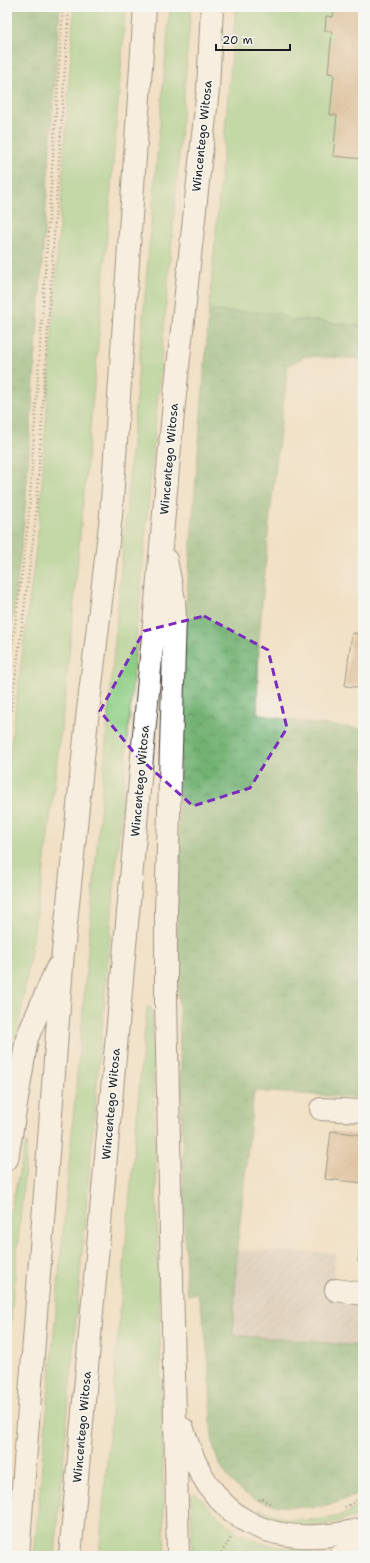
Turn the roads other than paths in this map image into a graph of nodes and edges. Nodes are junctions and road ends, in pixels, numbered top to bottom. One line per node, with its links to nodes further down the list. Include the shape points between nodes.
1 (145, 7): 4 (main road, via 111,516)
2 (212, 7): 3 (main road, Wincentego Witosa, via 208,89 172,413)
3 (161, 538): 10 (main road, via 175,617 166,911 166,1002); 14 (main road, Wincentego Witosa)
4 (64, 952): 7 (main road, via 27,1038); 13 (main road)
5 (321, 1109): 6 (main road)
6 (363, 1110)
7 (7, 1159)
8 (336, 1290): 9 (main road)
9 (363, 1294)
10 (176, 1404): 11 (main road, via 191,1455 200,1472 224,1505 242,1520 263,1530 304,1538); 15 (main road)
11 (363, 1529)
12 (363, 1545): 16 (main road)
13 (18, 1556)
14 (70, 1556)
15 (178, 1556)
16 (340, 1556)

